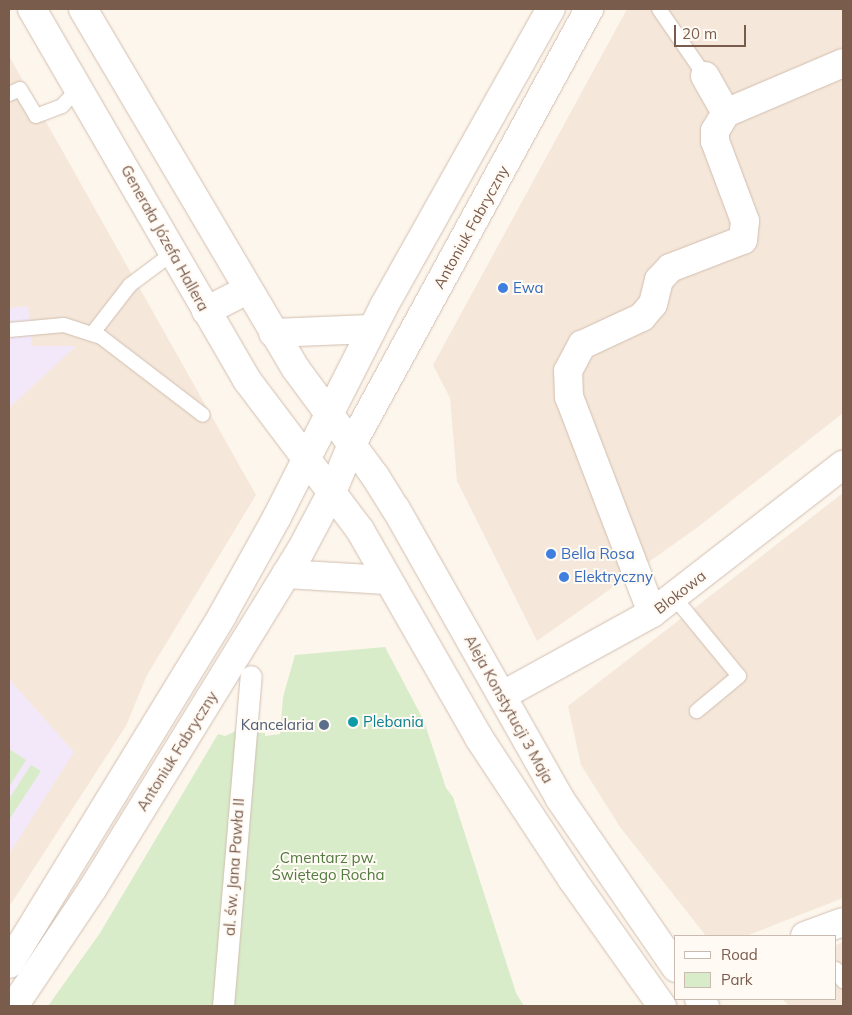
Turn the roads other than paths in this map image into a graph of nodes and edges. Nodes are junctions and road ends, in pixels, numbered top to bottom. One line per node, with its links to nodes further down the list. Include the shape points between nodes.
1 (32, 9): 8 (main road, Generała Józefa Hallera)
2 (84, 9): 12 (main road)
3 (551, 9): 14 (main road)
4 (589, 9): 15 (main road, Antoniuk Fabryczny)
5 (659, 9): 7 (lane)
6 (843, 63): 10 (main road)
7 (705, 76): 10 (main road)
8 (80, 87): 9 (lane, via 62,106 36,116 20,89); 11 (main road, Generała Józefa Hallera)
9 (9, 94)
10 (726, 113): 28 (main road, via 715,131 716,141 745,221 743,240 670,268 659,280 653,304 642,316 582,345 568,371 569,397)
11 (173, 253): 13 (main road, Generała Józefa Hallera); 18 (lane, via 130,284)
12 (247, 290): 13 (main road); 17 (main road)
13 (206, 311): 22 (main road, Generała Józefa Hallera, via 257,395)
14 (378, 317): 15 (main road); 17 (main road); 19 (main road)
15 (416, 323): 21 (main road, Antoniuk Fabryczny)
16 (9, 330): 18 (lane, via 64,325)
17 (273, 333): 19 (main road, via 308,389)
18 (92, 334): 20 (lane, via 101,337)
19 (328, 412): 21 (main road, Aleja Konstytucji 3 Maja); 22 (main road, Antoniuk Fabryczny)
20 (203, 415)
21 (352, 444): 24 (main road, Antoniuk Fabryczny); 32 (main road, Aleja Konstytucji 3 Maja, via 396,509)
22 (306, 461): 24 (main road, Generała Józefa Hallera); 29 (main road, Antoniuk Fabryczny)
23 (843, 465): 27 (main road, Blokowa)
24 (333, 490): 25 (main road, Antoniuk Fabryczny); 26 (main road, via 360,530)
25 (286, 574): 26 (main road); 30 (main road, Antoniuk Fabryczny)
26 (386, 580): 40 (main road, via 479,738 572,879)
27 (674, 597): 28 (main road, Blokowa); 33 (lane, via 739,676)
28 (652, 614): 32 (main road, Blokowa)
29 (222, 616): 30 (main road); 36 (main road, Antoniuk Fabryczny)
30 (250, 634): 38 (main road, Antoniuk Fabryczny, via 93,888)
31 (251, 676): 39 (street, al. św. Jana Pawła II)
32 (503, 695): 37 (main road, Aleja Konstytucji 3 Maja, via 560,799)
33 (697, 712)
34 (843, 922): 35 (main road)
35 (813, 935)
36 (9, 964)
37 (674, 965)
38 (14, 1006)
39 (222, 1006)
40 (662, 1006)

